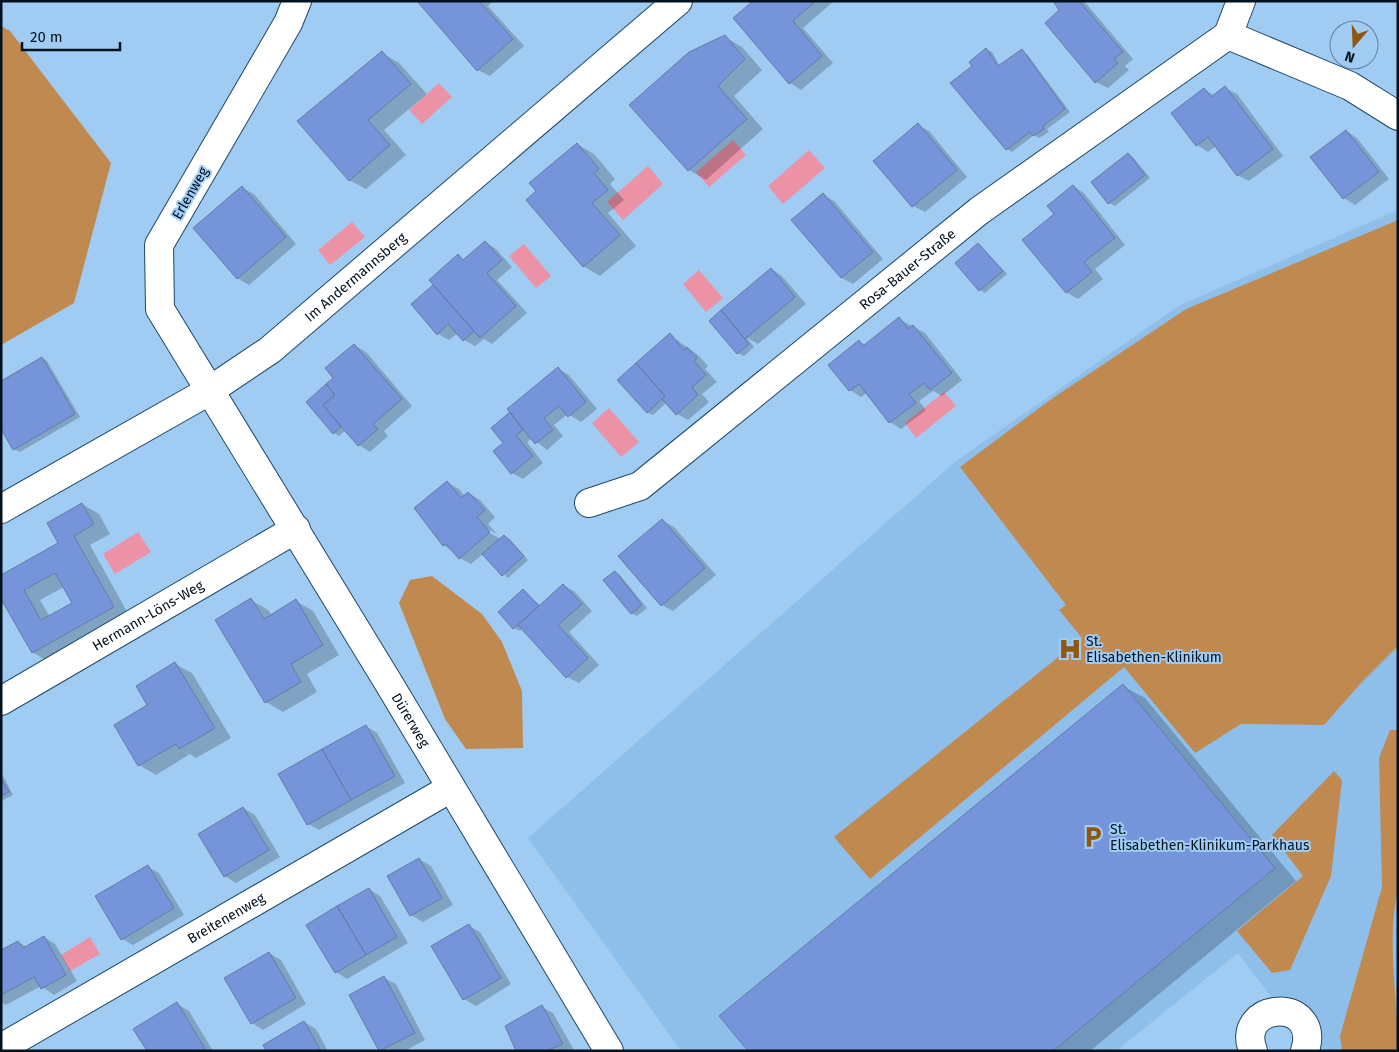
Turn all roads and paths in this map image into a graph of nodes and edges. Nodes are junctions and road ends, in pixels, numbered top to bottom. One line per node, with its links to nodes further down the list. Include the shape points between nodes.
1 (297, 1): 6 (street, Erlenweg, via 288,23 159,245 160,309)
2 (678, 1): 6 (street, Im Andermannsberg, via 270,350)
3 (1241, 1): 4 (street)
4 (1228, 36): 5 (street, via 1350,86); 7 (street, Rosa-Bauer-Straße, via 979,211 640,486)
5 (1398, 116)
6 (209, 391): 8 (street, Im Andermannsberg); 9 (street, Dürerweg)
7 (589, 504)
8 (1, 509)
9 (296, 530): 10 (street, Hermann-Löns-Weg); 11 (street, Dürerweg)
10 (1, 702)
11 (451, 788): 12 (street, Breitenenweg); 13 (street, Dürerweg)
12 (1, 1048)
13 (609, 1051)
14 (1253, 1051): 15 (street, via 1250,1036 1253,1027 1265,1014 1275,1010 1300,1019 1308,1034)
15 (1306, 1051)

